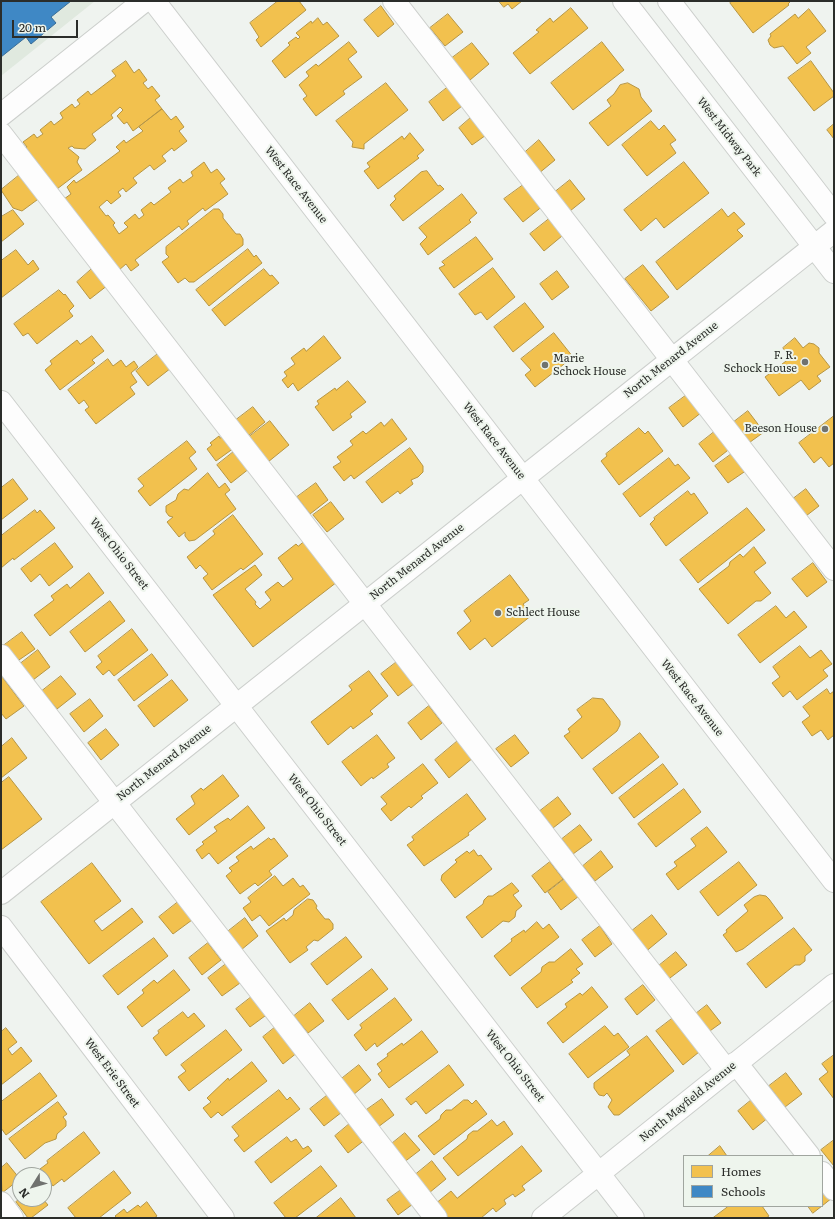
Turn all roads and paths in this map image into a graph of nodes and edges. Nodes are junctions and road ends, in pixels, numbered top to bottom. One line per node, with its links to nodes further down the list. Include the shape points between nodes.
1 (144, 1): 6 (street)
2 (154, 1): 14 (street, West Race Avenue)
3 (394, 1): 12 (street)
4 (669, 1): 8 (street)
5 (629, 3): 10 (street, West Midway Park)
6 (1, 115)
7 (1, 134): 16 (street)
8 (834, 215)
9 (834, 231): 10 (street, North Menard Avenue)
10 (814, 247): 11 (street, West Midway Park); 12 (street, North Menard Avenue)
11 (834, 272)
12 (672, 360): 14 (street, North Menard Avenue); 15 (street)
13 (1, 402): 18 (street, West Ohio Street)
14 (522, 479): 16 (street, North Menard Avenue); 20 (street, West Race Avenue)
15 (834, 569)
16 (364, 604): 18 (street, North Menard Avenue); 24 (street)
17 (1, 656): 19 (street)
18 (236, 706): 19 (street, North Menard Avenue); 26 (street, West Ohio Street)
19 (115, 802): 21 (street, North Menard Avenue); 32 (street)
20 (834, 881)
21 (1, 893)
22 (1, 927): 31 (street, West Erie Street)
23 (834, 985): 24 (street, North Mayfield Avenue)
24 (731, 1067): 25 (street); 26 (street, North Mayfield Avenue)
25 (808, 1155)
26 (598, 1173): 33 (street, North Mayfield Avenue); 34 (street, West Ohio Street)
27 (823, 1174): 28 (street)
28 (834, 1189)
29 (1, 1203): 30 (street)
30 (12, 1218)
31 (223, 1218)
32 (436, 1218)
33 (542, 1218)
34 (633, 1218)

